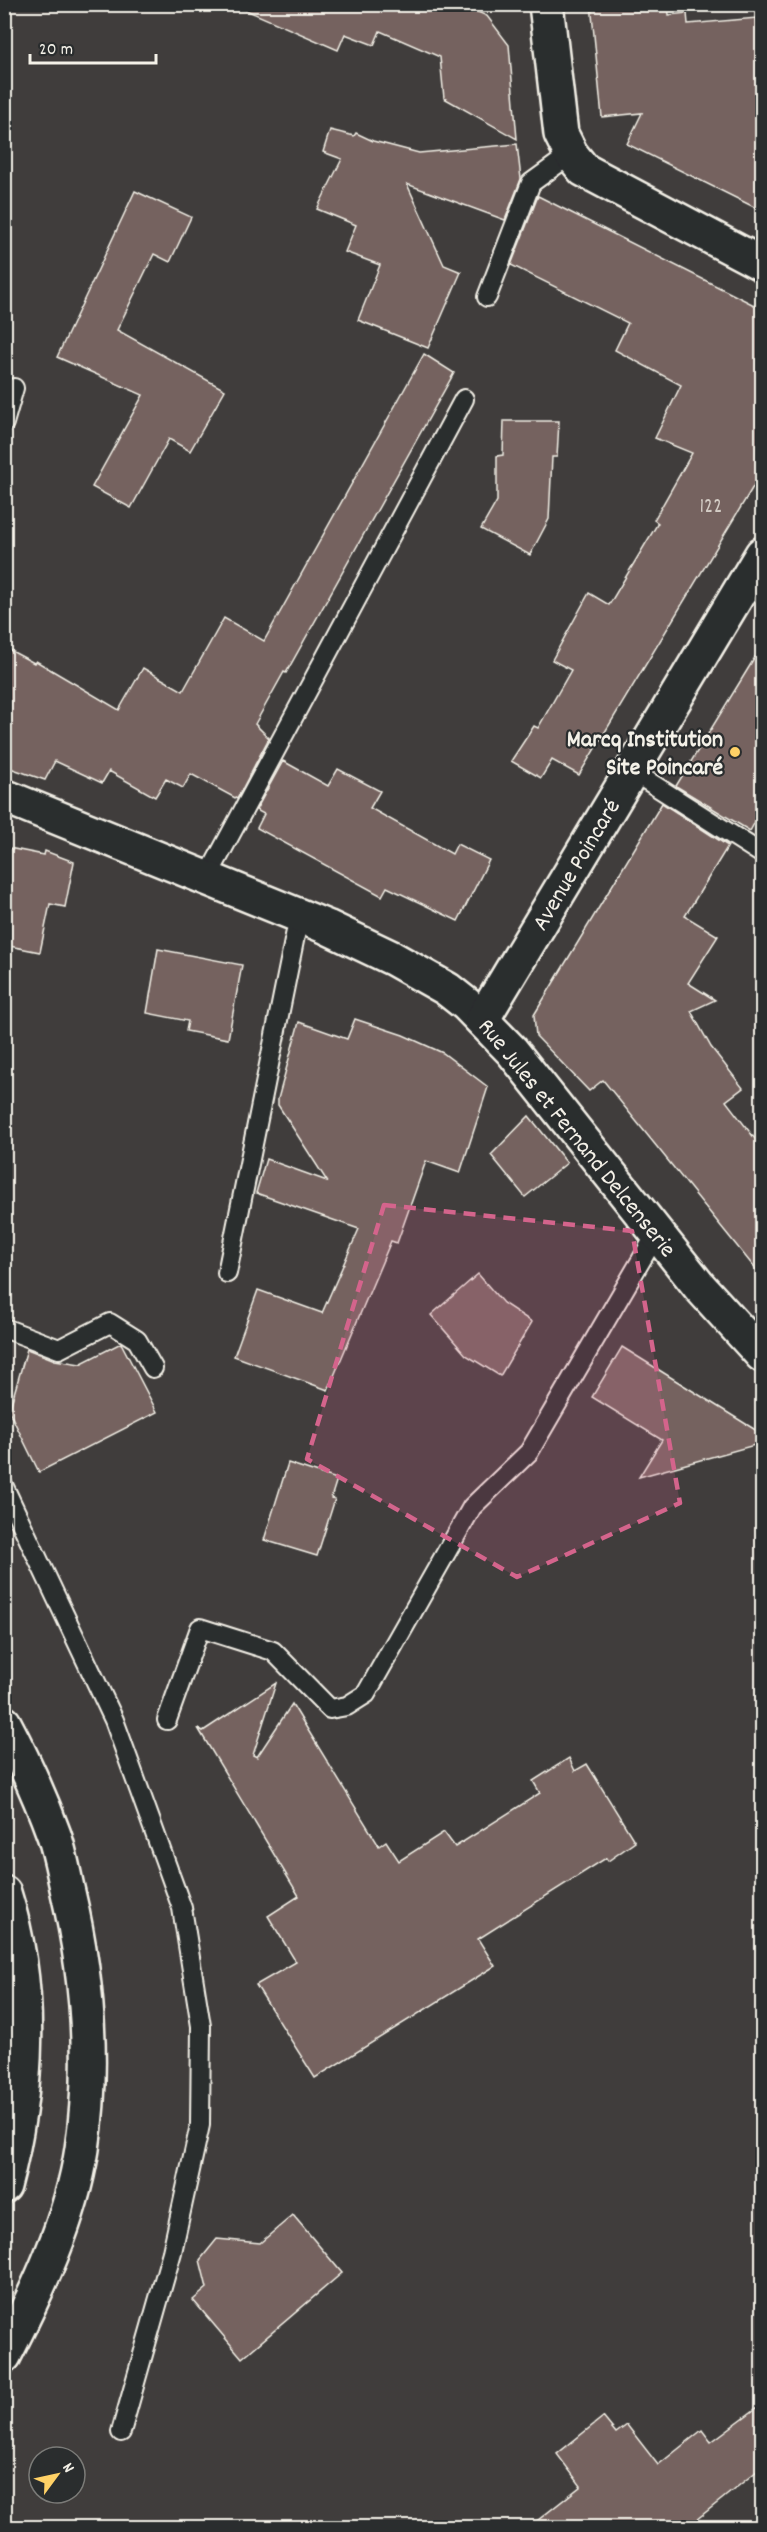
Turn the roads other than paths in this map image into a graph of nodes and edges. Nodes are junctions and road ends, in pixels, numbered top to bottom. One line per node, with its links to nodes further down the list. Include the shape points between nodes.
1 (546, 4): 2 (street, via 557,114)
2 (571, 154): 3 (street, via 584,170); 4 (lane, via 531,183)
3 (762, 264)
4 (487, 297)
5 (15, 388): 7 (lane)
6 (464, 399): 12 (lane)
7 (4, 423)
8 (762, 554): 9 (street, Avenue Poincaré)
9 (632, 771): 11 (lane); 14 (street, Avenue Poincaré)
10 (4, 796): 12 (street, Rue Jules et Fernand Delcenserie)
11 (762, 854)
12 (207, 878): 13 (street, Rue Jules et Fernand Delcenserie)
13 (299, 916): 14 (street, Rue Jules et Fernand Delcenserie, via 360,942 447,988); 16 (lane)
14 (482, 1020): 15 (street, Rue Jules et Fernand Delcenserie, via 512,1051)
15 (657, 1233): 18 (street, Rue Jules et Fernand Delcenserie); 21 (lane, via 529,1452 472,1507 366,1694 347,1706 330,1709 273,1651 200,1628)
16 (227, 1273)
17 (4, 1328): 19 (lane, via 59,1349 110,1323 137,1340)
18 (762, 1354)
19 (153, 1368)
20 (4, 1487): 26 (lane, via 114,1720 182,1908 201,2026 200,2125 172,2252)
21 (167, 1720)
22 (4, 1723): 25 (street, via 55,1837 71,1904 82,1966 88,2078 82,2150 69,2204 45,2271)
23 (4, 1893): 24 (street, via 19,1963 25,2069 20,2117)
24 (4, 2186)
25 (4, 2356)
26 (122, 2432)

